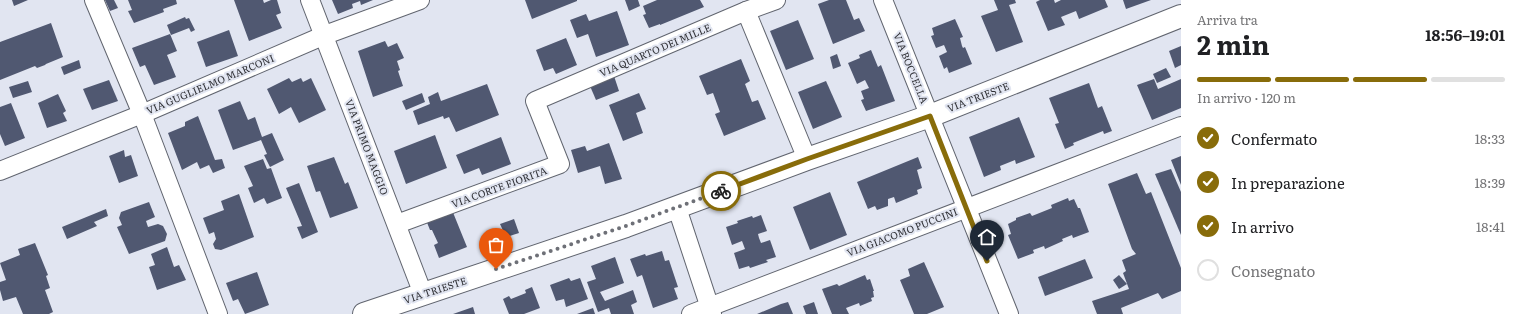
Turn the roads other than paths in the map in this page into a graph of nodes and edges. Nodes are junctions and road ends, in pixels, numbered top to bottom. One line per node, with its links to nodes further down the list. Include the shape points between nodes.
1 (94, 0): 10 (street)
2 (310, 0): 8 (street, VIA PRIMO MAGGIO)
3 (420, 0): 8 (street, VIA GUGLIELMO MARCONI)
4 (776, 0): 6 (street, VIA QUARTO DEI MILLE)
5 (883, 0): 11 (street, VIA BOCCELLA)
6 (746, 11): 9 (street, VIA QUARTO DEI MILLE); 13 (street)
7 (1181, 16): 11 (street, VIA TRIESTE)
8 (325, 35): 10 (street, VIA GUGLIELMO MARCONI); 17 (street, VIA PRIMO MAGGIO)
9 (535, 101): 17 (street, VIA CORTE FIORITA, via 560,164)
10 (142, 114): 14 (street, VIA GUGLIELMO MARCONI); 21 (street)
11 (930, 116): 13 (street, VIA TRIESTE); 16 (street, VIA BOCCELLA)
12 (1181, 126): 16 (street, VIA GIACOMO PUCCINI)
13 (807, 159): 15 (street, VIA TRIESTE)
14 (0, 171)
15 (677, 208): 18 (street, VIA TRIESTE); 20 (street)
16 (966, 208): 20 (street, VIA GIACOMO PUCCINI); 24 (street, VIA BOCCELLA)
17 (397, 224): 18 (street, VIA PRIMO MAGGIO)
18 (423, 294): 19 (street, VIA TRIESTE)
19 (399, 308): 22 (street, VIA TRIESTE)
20 (711, 310): 23 (street, VIA GIACOMO PUCCINI)
21 (218, 314)
22 (364, 314)
23 (691, 314)
24 (1009, 314)

